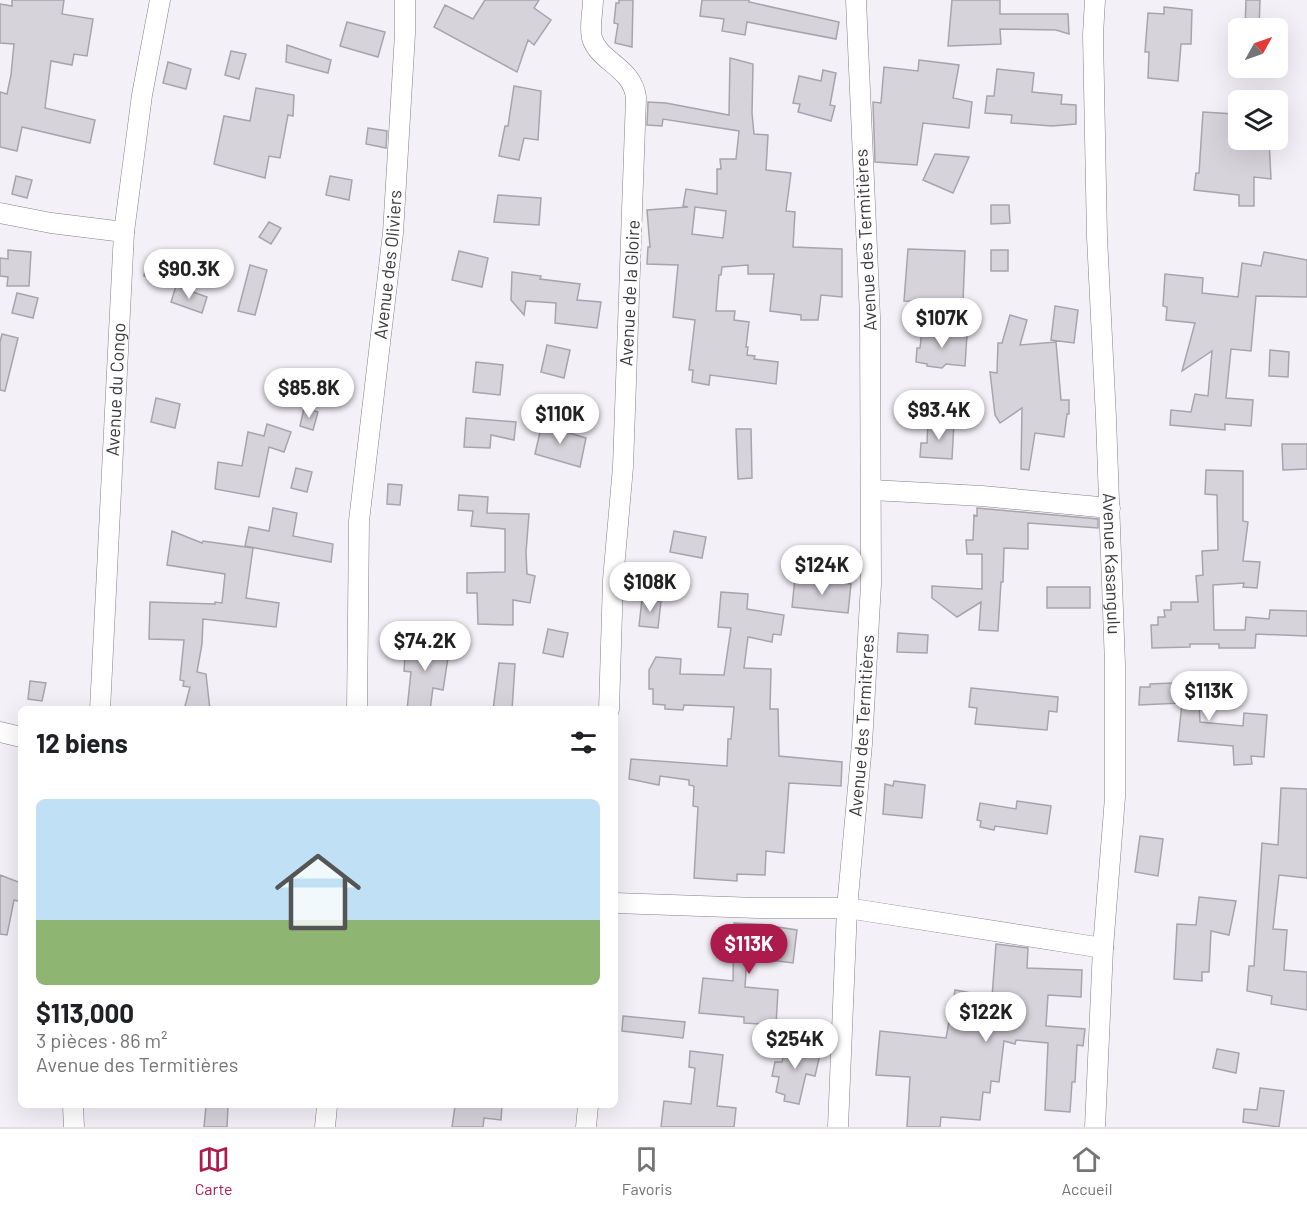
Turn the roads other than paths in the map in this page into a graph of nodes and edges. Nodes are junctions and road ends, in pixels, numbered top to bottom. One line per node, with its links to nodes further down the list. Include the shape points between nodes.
1 (160, 0): 7 (street, Avenue du Congo, via 142,95)
2 (405, 0): 11 (street, Avenue des Oliviers, via 393,233 359,521)
3 (593, 0): 12 (street, Avenue de la Gloire, via 592,38 630,78 636,97 623,467 613,580)
4 (856, 0): 8 (street, Avenue des Termitières, via 870,317)
5 (1095, 0): 9 (street, Avenue Kasangulu, via 1097,237)
6 (0, 213): 7 (street)
7 (124, 232): 10 (street, Avenue du Congo)
8 (872, 490): 9 (street); 16 (street, Avenue des Termitières, via 868,665)
9 (1110, 508): 17 (street, Avenue Kasangulu, via 1115,797)
10 (100, 706)
11 (357, 706)
12 (609, 706)
13 (0, 732): 14 (street)
14 (18, 736)
15 (618, 903): 16 (street)
16 (847, 908): 17 (street); 24 (street, Avenue des Termitières)
17 (1103, 948): 25 (street, Avenue Kasangulu)
18 (73, 1108): 21 (street)
19 (327, 1108): 22 (street)
20 (588, 1108): 23 (street)
21 (74, 1127)
22 (325, 1127)
23 (586, 1127)
24 (837, 1127)
25 (1095, 1127)

